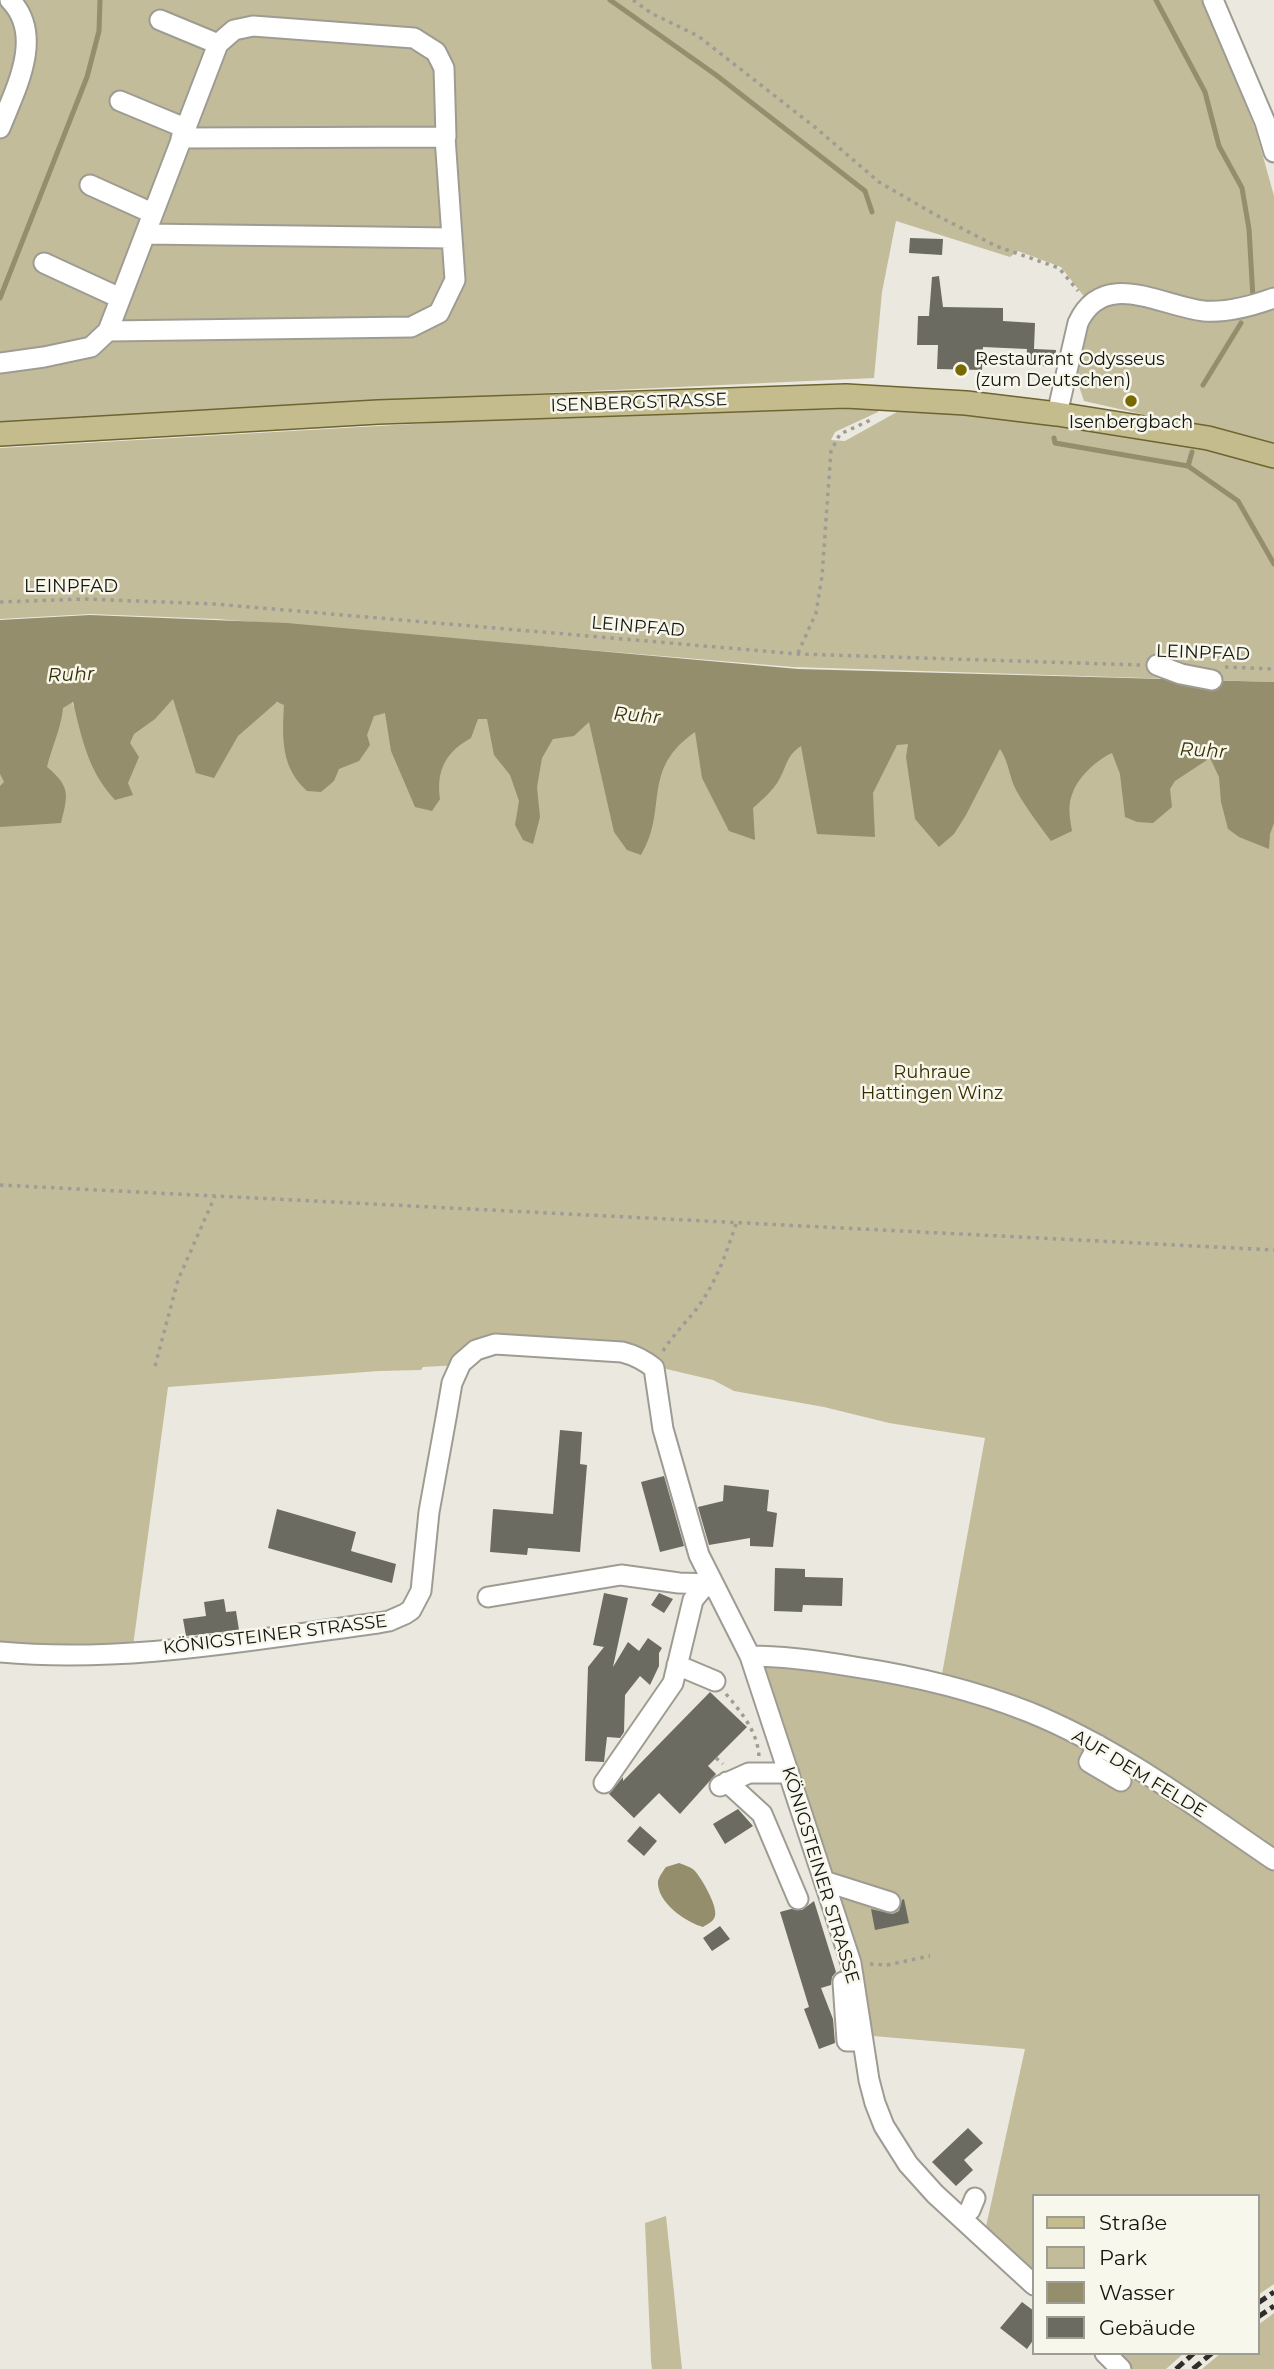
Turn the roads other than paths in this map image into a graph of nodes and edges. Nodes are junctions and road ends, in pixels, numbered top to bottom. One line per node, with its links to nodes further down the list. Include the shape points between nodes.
1 (10, 0): 5 (street, via 23,23 27,44)
2 (1213, 0): 10 (street)
3 (160, 20): 4 (street)
4 (218, 44): 8 (street); 9 (street, via 234,30 253,26 414,38 436,52 444,68)
5 (8, 86): 7 (street)
6 (120, 102): 8 (street)
7 (0, 128)
8 (183, 133): 9 (street); 12 (street)
9 (445, 137): 14 (street)
10 (1274, 152)
11 (90, 185): 12 (street)
12 (152, 213): 13 (street)
13 (145, 234): 14 (street); 16 (street)
14 (452, 238): 18 (street, via 455,280 439,313 411,327)
15 (44, 263): 16 (street)
16 (120, 298): 18 (street)
17 (1274, 298): 20 (street, via 1247,307 1205,311 1121,292 1104,295 1089,304 1078,323)
18 (108, 331): 19 (street, via 91,347)
19 (0, 363)
20 (1057, 414): 21 (main road, ISENBERGSTRASSE, via 966,403 832,397 378,412); 22 (main road, ISENBERGSTRASSE, via 1195,436)
21 (0, 434)
22 (1274, 456)
23 (1157, 665): 24 (street, via 1181,674)
24 (1217, 674)
25 (713, 1584): 26 (street, via 621,1575); 27 (street, KÖNIGSTEINER STRASSE, via 699,1555 663,1429 654,1368 622,1352 495,1344 468,1356 452,1383 429,1512 423,1581 417,1601 405,1614 389,1621 181,1648); 28 (street, KÖNIGSTEINER STRASSE); 29 (street, via 692,1600)
26 (488, 1597)
27 (0, 1653)
28 (750, 1656): 31 (street, AUF DEM FELDE, via 842,1665 959,1688 1030,1713); 32 (street, KÖNIGSTEINER STRASSE)
29 (677, 1665): 30 (street); 34 (street, via 673,1683)
30 (715, 1682)
31 (1098, 1745): 33 (street, via 1089,1762); 35 (street, AUF DEM FELDE)
32 (789, 1773): 36 (street, KÖNIGSTEINER STRASSE); 37 (street, via 742,1775 724,1784 762,1814)
33 (1121, 1781)
34 (604, 1783)
35 (1274, 1860)
36 (824, 1881): 38 (street); 42 (street, KÖNIGSTEINER STRASSE, via 850,1962)
37 (797, 1899)
38 (890, 1902)
39 (820, 1907): 41 (street, via 843,1983)
40 (834, 1987): 41 (street)
41 (845, 2017): 42 (street, via 847,2041)
42 (863, 2041): 44 (street, KÖNIGSTEINER STRASSE, via 875,2103 895,2145 934,2194)
43 (975, 2198): 44 (street)
44 (962, 2218): 45 (street, KÖNIGSTEINER STRASSE)
45 (1032, 2283)
46 (1107, 2355): 47 (street)
47 (1119, 2368)

